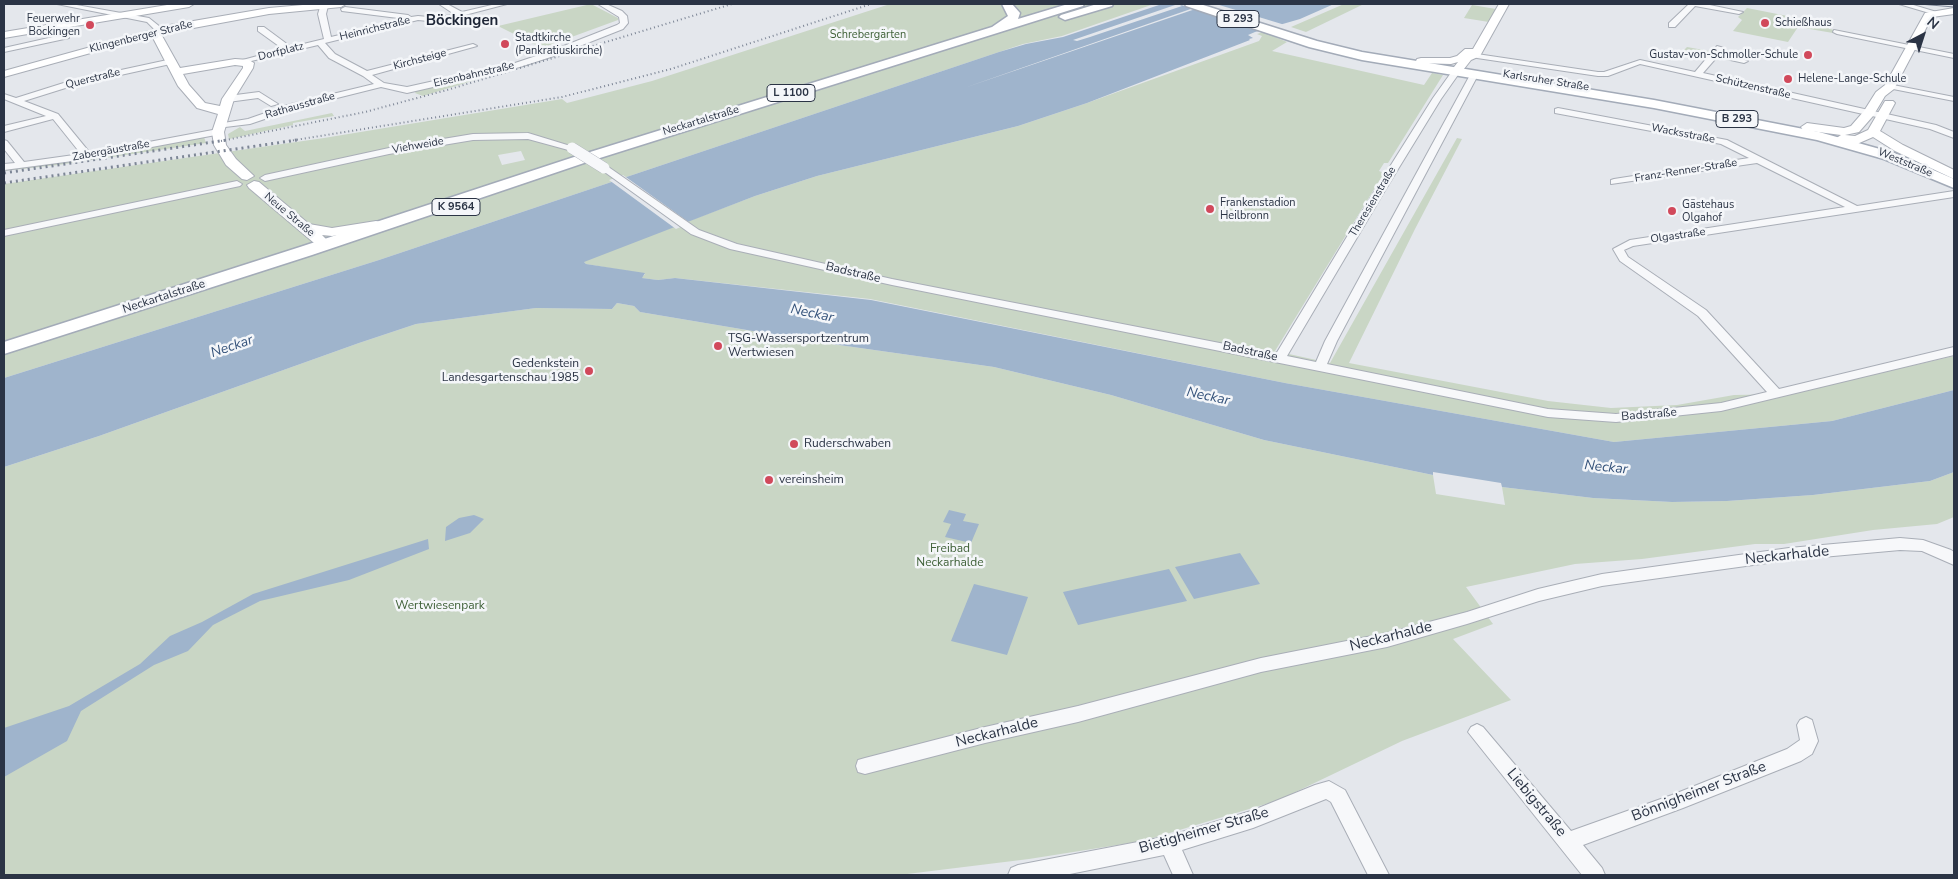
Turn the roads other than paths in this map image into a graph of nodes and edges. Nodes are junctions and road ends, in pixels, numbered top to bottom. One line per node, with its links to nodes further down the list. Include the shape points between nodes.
1 (61, 4): 24 (street)
2 (189, 4): 17 (street)
3 (442, 4): 23 (street)
4 (504, 4): 23 (street, Heinrichstraße)
5 (601, 4): 50 (street, Eisenbahnstraße, via 623,16 624,23 554,53 510,68 407,90)
6 (1007, 4): 30 (main road, via 1014,17)
7 (1044, 4): 8 (main road)
8 (1054, 4)
9 (1078, 4): 30 (main road, Neckartalstraße / L 1100)
10 (1095, 4): 49 (main road, Neckartalstraße / L 1100)
11 (1108, 4): 49 (main road, Neckartalstraße)
12 (1190, 4): 32 (main road, Karlsruher Straße / B 293)
13 (1201, 4): 32 (main road, Karlsruher Straße / B 293)
14 (1504, 4): 42 (street, Theresienstraße)
15 (1694, 4): 21 (street); 27 (street)
16 (1903, 4): 22 (street)
17 (156, 6): 24 (street)
18 (324, 6): 19 (street, Klingenberger Straße); 29 (street, Klingenberger Straße, via 269,11); 34 (street)
19 (343, 7): 25 (street)
20 (1954, 11): 22 (street)
21 (1739, 12)
22 (1936, 13): 36 (street, Weststraße, via 1927,16)
23 (460, 14): 25 (street, Heinrichstraße, via 438,20)
24 (123, 15): 26 (street); 29 (street, via 149,20)
25 (418, 18): 34 (street, Heinrichstraße)
26 (64, 24): 33 (street); 37 (street, via 66,36)
27 (1672, 25)
28 (261, 29): 38 (street)
29 (157, 31): 44 (street); 46 (street, Klingenberger Straße)
30 (988, 31): 68 (main road, Neckartalstraße / L 1100)
31 (1837, 32): 36 (street)
32 (1289, 33): 40 (main road, Karlsruher Straße / B 293); 45 (main road, Karlsruher Straße / B 293, via 1362,56)
33 (4, 34)
34 (324, 41): 38 (street, Dorfplatz); 47 (street, via 332,56)
35 (473, 46): 47 (street, Kirchsteige)
36 (1912, 46): 39 (street); 51 (street, Weststraße)
37 (4, 50)
38 (290, 50): 43 (street, Dorfplatz)
39 (1954, 56)
40 (1421, 60): 42 (street, via 1451,61 1468,51); 45 (main road, Karlsruher Straße / B 293)
41 (1744, 60): 48 (street, via 1718,51)
42 (1477, 61): 45 (main road, Karlsruher Straße / B 293); 45 (street, Theresienstraße, via 1467,58); 48 (street, Schützenstraße, via 1598,74 1636,62); 64 (main road, Karlsruher Straße / B 293, via 1672,102); 66 (main road, Karlsruher Straße / B 293, via 1654,104); 88 (street, Theresienstraße)
43 (246, 63): 44 (street, Dorfplatz); 53 (street)
44 (174, 67): 55 (street, Querstraße, via 73,83); 57 (street, via 184,86 201,106)
45 (1458, 69): 87 (street, Theresienstraße, via 1378,192)
46 (4, 74)
47 (366, 74): 50 (street)
48 (1697, 75): 59 (street, Schützenstraße)
49 (861, 78): 71 (main road, Neckartalstraße / L 1100)
50 (380, 85): 62 (street, Rathausstraße)
51 (1891, 87): 54 (street); 59 (street, Weststraße, via 1892,96)
52 (4, 96): 55 (street)
53 (228, 99): 56 (street, via 259,95); 57 (street)
54 (1954, 99)
55 (15, 101): 60 (street)
56 (274, 104)
57 (224, 112): 62 (street)
58 (1558, 112): 72 (street, Wacksstraße, via 1708,138 1724,142)
59 (1875, 115): 63 (street, Weststraße); 64 (street, Weststraße); 65 (street, Schützenstraße, via 1933,127)
60 (55, 116): 61 (street); 69 (street)
61 (4, 129)
62 (219, 129): 69 (street, Zabergäustraße); 76 (street, Neue Straße, via 220,145 231,162)
63 (1873, 132): 64 (street, Weststraße); 75 (street, Weststraße)
64 (1856, 134): 66 (street, Karlsruher Straße); 70 (street, Weststraße, via 1866,146); 75 (main road, Weststraße / B 293)
65 (1954, 135)
66 (1819, 136): 70 (main road, Karlsruher Straße / B 293)
67 (4, 143): 73 (street)
68 (575, 154): 76 (street, Viehweide, via 528,136 473,137 389,151); 81 (main road, Neckartalstraße / K 9564); 87 (street, Badstraße, bridge, via 695,232 734,247 892,282)
69 (88, 156): 73 (street, Zabergäustraße)
70 (1890, 156): 78 (main road, Weststraße / B 293)
71 (609, 159): 84 (main road, Neckartalstraße / K 9564, via 345,242)
72 (1757, 160): 77 (street, Franz-Renner-Straße); 80 (street, Wacksstraße)
73 (22, 165): 74 (street, Zabergäustraße)
74 (4, 167)
75 (1954, 175)
76 (251, 181): 82 (street, Neue Straße); 83 (street, Viehweide)
77 (1614, 182)
78 (1954, 184)
79 (1954, 194): 80 (street, Olgastraße)
80 (1854, 208): 89 (street, Olgastraße, via 1630,243 1618,249 1624,259 1702,313)
81 (385, 224): 82 (street, via 332,232); 84 (main road, Neckartalstraße / K 9564)
82 (305, 228): 84 (street, Neue Straße)
83 (4, 233)
84 (325, 245): 85 (main road, Neckartalstraße / K 9564)
85 (4, 348)
86 (1954, 351): 89 (street, Badstraße)
87 (1280, 358): 88 (street, Badstraße)
88 (1320, 366): 89 (street, Badstraße, via 1548,413 1582,417 1616,418 1684,412)
89 (1776, 394)
90 (1954, 559): 93 (street, Neckarhalde, via 1922,546 1900,544 1790,554 1602,580 1538,595 1387,640 1261,665)
91 (1806, 725): 94 (street, Bönnigheimer Straße, via 1809,741 1805,748 1794,754)
92 (1477, 732): 94 (street, Liebigstraße)
93 (865, 766)
94 (1569, 842): 99 (street, Liebigstraße)
95 (1169, 844): 96 (street, Bietigheimer Straße); 97 (street); 98 (street, Bietigheimer Straße, via 1253,820 1329,790 1338,796)
96 (1018, 875)
97 (1183, 875)
98 (1379, 875)
99 (1596, 875)

